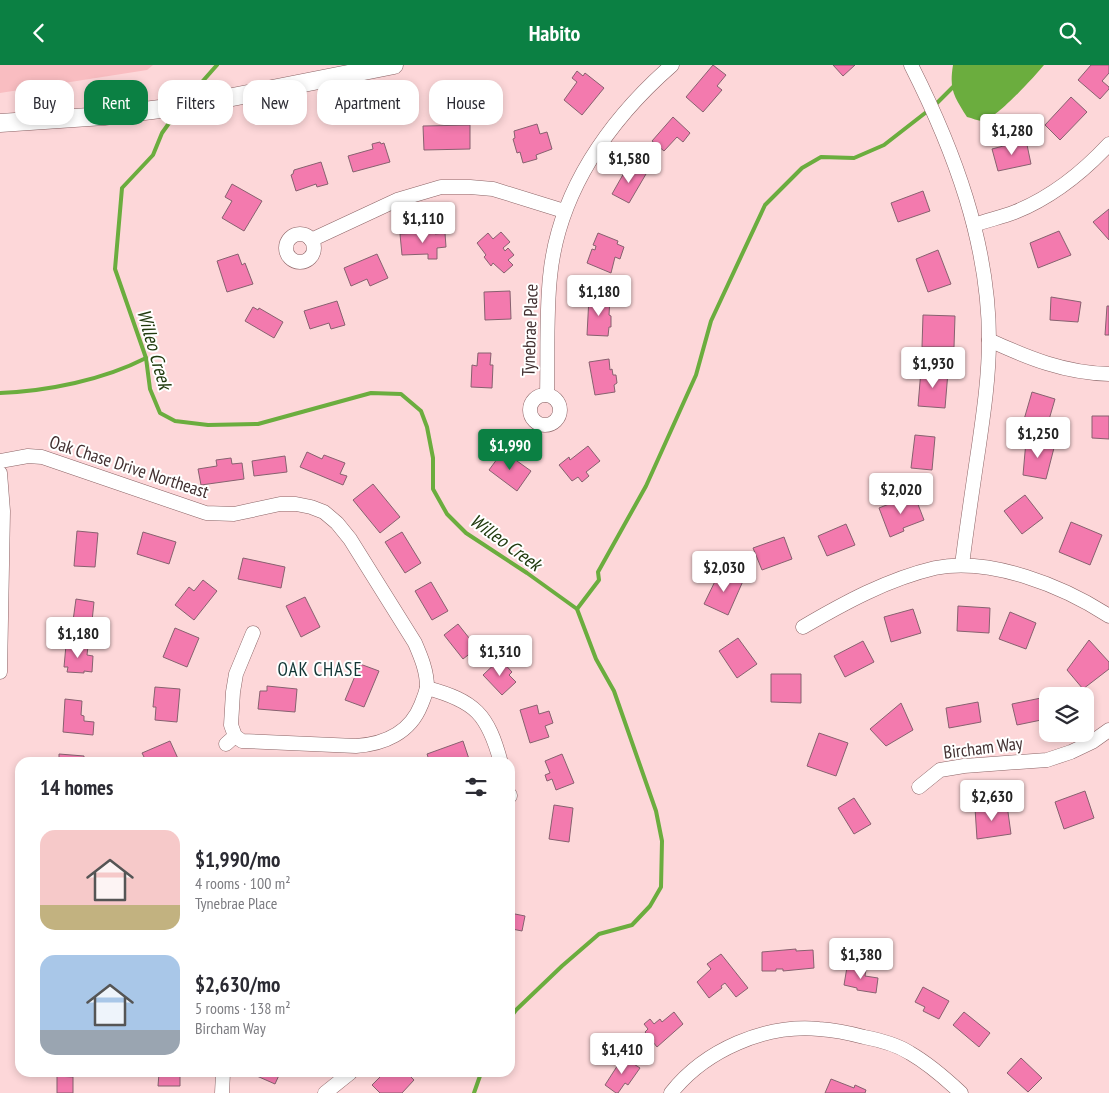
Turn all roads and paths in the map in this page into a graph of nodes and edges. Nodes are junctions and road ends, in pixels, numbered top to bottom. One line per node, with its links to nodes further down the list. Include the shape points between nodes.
1 (394, 65): 4 (main road, via 146,112)
2 (672, 65): 6 (street, Tynebrae Place, via 631,104 607,133)
3 (911, 65): 7 (street, via 959,174)
4 (0, 123)
5 (1109, 144): 7 (street, via 1080,173 1048,195 1014,212)
6 (564, 211): 8 (street, via 493,189 442,187 397,199); 11 (street, Tynebrae Place, via 550,277)
7 (974, 225): 9 (street, via 986,287)
8 (311, 240)
9 (989, 339): 10 (street, via 1026,357 1060,368); 15 (street, via 986,395)
10 (1109, 374)
11 (547, 395)
12 (0, 461): 20 (street, Oak Chase Drive Northeast, via 42,457 206,513 234,514 280,504 296,504 324,512 350,539 414,643 422,658)
13 (0, 473): 14 (street)
14 (1, 540): 19 (street)
15 (962, 565): 16 (street, via 1011,573 1063,590); 17 (street, via 935,569 885,585 844,603)
16 (1109, 616)
17 (803, 627)
18 (253, 633): 20 (street, via 236,674 230,740 356,746 375,744 394,737 404,729 418,711)
19 (0, 672)
20 (427, 688): 22 (street, via 465,701 479,713 492,733)
21 (1109, 730): 23 (street, Bircham Way, via 1072,752 1047,760 940,770)
22 (499, 757)
23 (919, 787)
24 (222, 1077): 26 (street)
25 (345, 1077): 27 (street)
26 (222, 1093)
27 (325, 1093)
28 (671, 1093): 29 (street, via 690,1073 731,1046 787,1029 818,1028 888,1042 910,1052)
29 (961, 1093)

